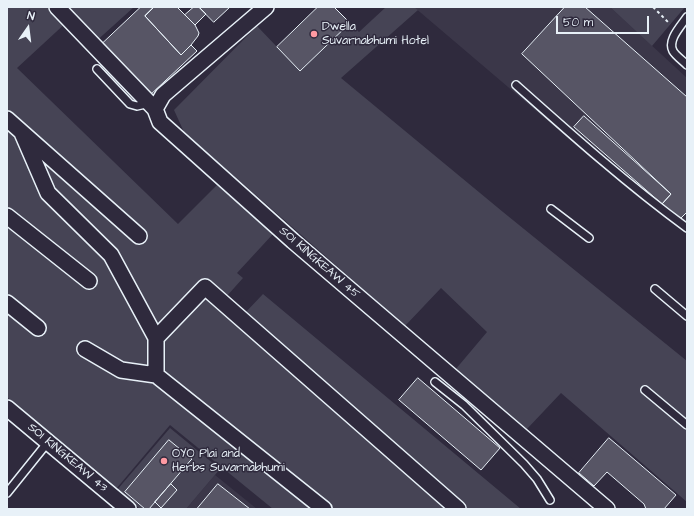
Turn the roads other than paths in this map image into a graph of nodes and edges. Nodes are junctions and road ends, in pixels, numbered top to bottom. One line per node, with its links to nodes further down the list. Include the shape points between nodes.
1 (57, 7): 7 (street, SOI KINGKEAW 45)
2 (266, 7): 7 (street)
3 (687, 17): 4 (lane, via 672,45 673,52)
4 (687, 65)
5 (98, 69): 7 (lane, via 130,104)
6 (516, 85): 12 (lane, via 590,151)
7 (152, 106): 25 (street, SOI KINGKEAW 45, via 160,122)
8 (7, 120): 9 (street)
9 (22, 133): 13 (street); 20 (street, via 48,193 111,255)
10 (551, 209): 14 (lane)
11 (7, 216): 15 (street)
12 (687, 228)
13 (139, 236)
14 (588, 238)
15 (90, 281)
16 (655, 288): 18 (lane)
17 (7, 302): 19 (street)
18 (687, 316)
19 (38, 328)
20 (156, 338): 22 (street); 33 (street, via 205,286)
21 (85, 349): 22 (street, via 121,370)
22 (156, 375): 32 (street)
23 (435, 382): 25 (lane)
24 (645, 390): 27 (lane)
25 (468, 400): 30 (lane, via 537,479); 34 (street, SOI KINGKEAW 45)
26 (7, 408): 28 (street, SOI KINGKEAW 43)
27 (687, 425)
28 (48, 442): 29 (lane); 31 (street, SOI KINGKEAW 43)
29 (8, 490)
30 (550, 500)
31 (128, 509)
32 (324, 509)
33 (458, 509)
34 (607, 509)

